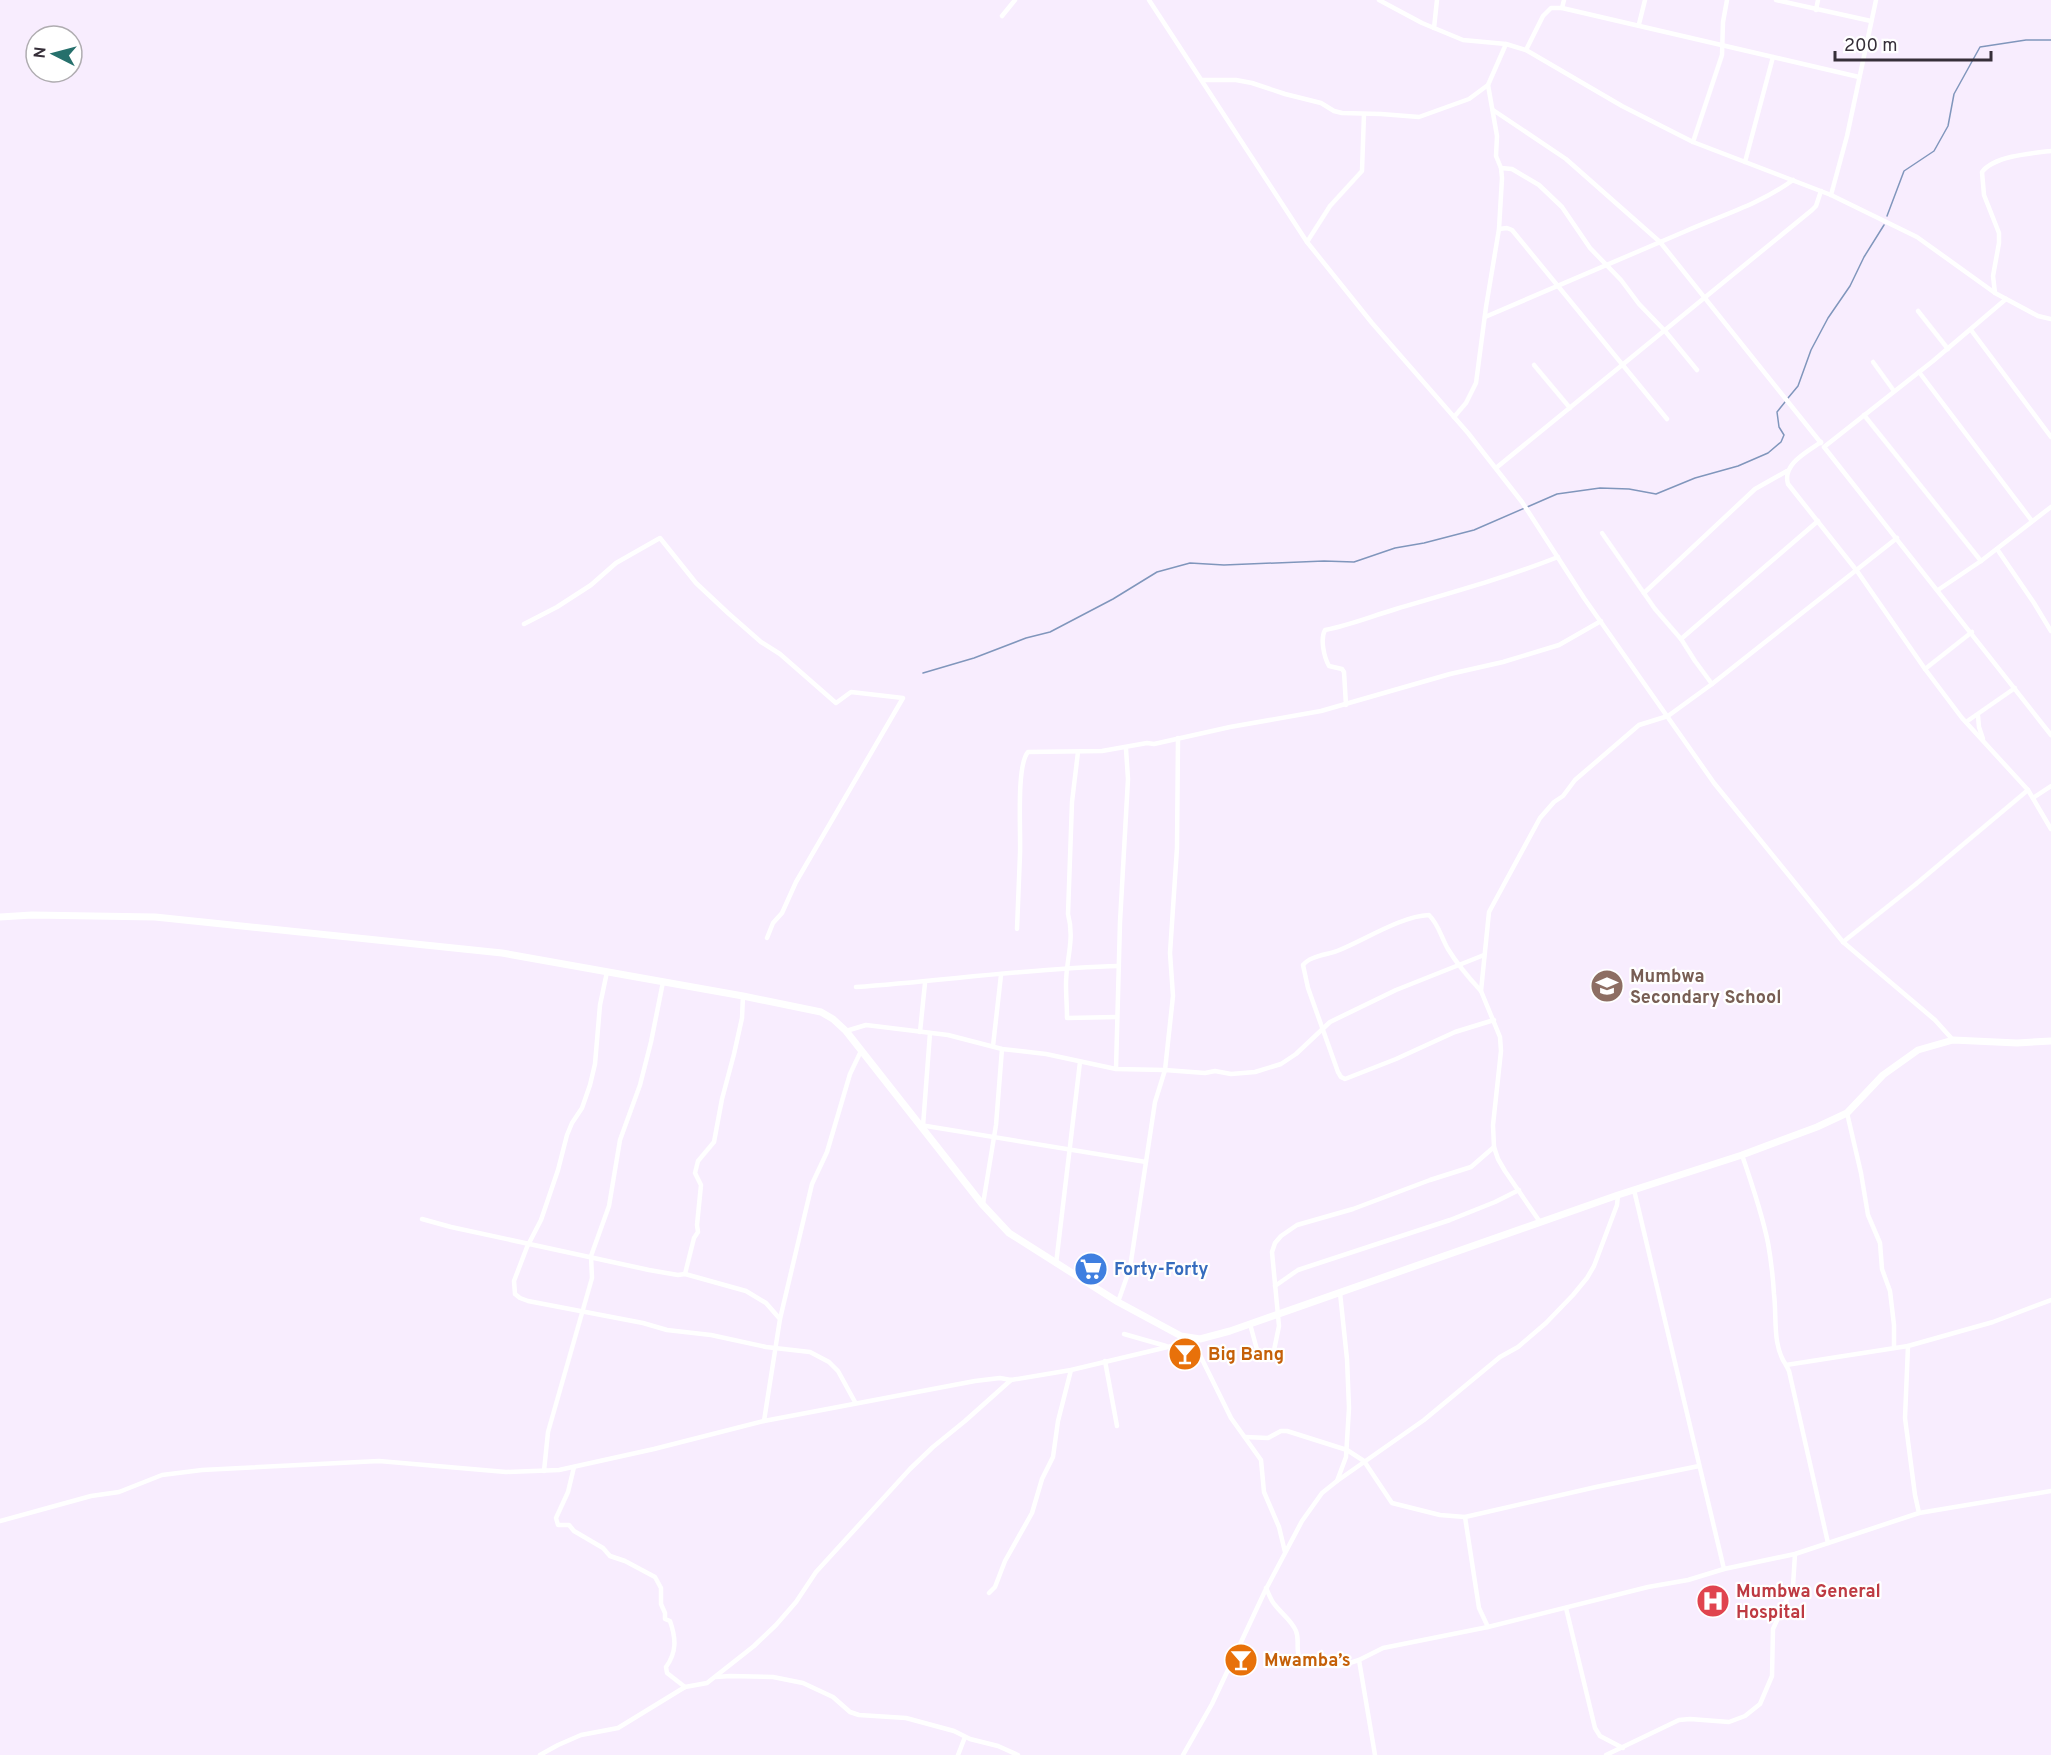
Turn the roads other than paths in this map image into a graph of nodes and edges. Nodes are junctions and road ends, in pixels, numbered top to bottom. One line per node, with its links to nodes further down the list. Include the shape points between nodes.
1 (1015, 0): 13 (street)
2 (1149, 0): 22 (street)
3 (1379, 0): 16 (street)
4 (1437, 0): 16 (street)
5 (1564, 0): 11 (street)
6 (1645, 0): 15 (street)
7 (1727, 0): 18 (street)
8 (1776, 0): 12 (street)
9 (1818, 0): 12 (street)
10 (1876, 0): 14 (street)
11 (1562, 8): 15 (street); 19 (street, via 1546,11)
12 (1816, 10): 14 (street)
13 (1002, 16)
14 (1872, 21): 21 (street)
15 (1639, 24): 18 (street)
16 (1434, 28): 17 (street, via 1463,40)
17 (1506, 44): 19 (street); 23 (street)
18 (1722, 45): 20 (street); 26 (street, via 1717,74)
19 (1526, 50): 26 (street)
20 (1773, 57): 21 (street); 28 (street)
21 (1859, 77): 32 (street)
22 (1202, 80): 25 (street, via 1252,83 1321,103 1334,111); 34 (street)
23 (1488, 85): 24 (street); 25 (street, via 1473,98 1427,116)
24 (1493, 110): 29 (street, via 1496,156); 35 (street, via 1566,159)
25 (1364, 114): 34 (street, via 1362,171 1330,206)
26 (1693, 142): 28 (street)
27 (2051, 151): 38 (street, via 1990,164 1982,172 1984,195 1999,233 1993,276)
28 (1745, 162): 30 (street)
29 (1501, 168): 33 (street); 36 (street, via 1512,169 1539,184)
30 (1793, 180): 31 (street); 35 (street, via 1749,206)
31 (1821, 191): 32 (street); 39 (street, via 1812,210)
32 (1831, 195): 38 (street, via 1917,237)
33 (1499, 229): 37 (street, via 1512,230); 42 (street)
34 (1307, 242): 55 (street)
35 (1660, 243): 36 (street); 39 (street)
36 (1607, 265): 37 (street); 45 (street)
37 (1558, 286): 42 (street); 49 (street)
38 (1995, 293): 40 (street)
39 (1705, 298): 45 (street); 58 (street)
40 (2006, 299): 43 (street); 44 (street)
41 (1918, 310): 46 (street)
42 (1485, 317): 55 (street, via 1476,383)
43 (2051, 319)
44 (1971, 330): 46 (street); 57 (street)
45 (1665, 331): 49 (street); 50 (street)
46 (1948, 349): 51 (street)
47 (1873, 362): 52 (street)
48 (1534, 365): 53 (street)
49 (1623, 365): 53 (street); 56 (street)
50 (1697, 370)
51 (1919, 372): 52 (street); 63 (street)
52 (1894, 391): 54 (street)
53 (1570, 408): 59 (street)
54 (1864, 415): 58 (street); 68 (street)
55 (1454, 417): 59 (street)
56 (1667, 419)
57 (2051, 437)
58 (1822, 444): 60 (street); 65 (street)
59 (1496, 468): 67 (street)
60 (1788, 471): 62 (street, via 1788,484); 71 (street, via 1755,489)
61 (2051, 507): 63 (street)
62 (1818, 521): 69 (street); 76 (street)
63 (2031, 521): 66 (street)
64 (1602, 533): 71 (street)
65 (1897, 538): 69 (street); 70 (street)
66 (1997, 549): 68 (street); 74 (street)
67 (1558, 557): 72 (street); 80 (street, via 1472,588 1325,630 1325,658 1329,666 1344,672)
68 (1981, 561): 70 (street)
69 (1857, 571): 77 (street); 78 (street)
70 (1938, 590): 75 (street)
71 (1644, 593): 76 (street)
72 (1600, 621): 80 (street, via 1559,645); 81 (street)
73 (524, 624): 95 (street, via 557,607 616,563 660,538 712,598 836,703 851,692 903,698 796,882 782,913 772,923)
74 (2051, 631)
75 (1972, 632): 77 (street); 79 (street)
76 (1681, 639): 78 (street)
77 (1925, 669): 83 (street)
78 (1712, 684): 81 (street)
79 (2015, 688): 82 (street); 84 (street)
80 (1346, 705): 85 (street)
81 (1668, 716): 96 (street, via 1714,783); 97 (street, via 1640,725 1575,780 1540,818 1488,915)
82 (1977, 716): 83 (street); 86 (street)
83 (1966, 722): 86 (street)
84 (2051, 735)
85 (1178, 738): 87 (street); 121 (street, via 1177,848 1170,953 1173,996)
86 (1987, 745): 90 (street)
87 (1126, 748): 88 (street); 98 (street)
88 (1078, 752): 94 (street, via 1031,750 1025,755); 100 (street, via 1072,802 1068,914 1072,927)
89 (2051, 786): 91 (street)
90 (2028, 790): 91 (street); 96 (street)
91 (2033, 798): 92 (street)
92 (2051, 829)
93 (0, 917): 101 (street, via 155,917 502,953)
94 (1017, 929)
95 (767, 938)
96 (1843, 942): 114 (street)
97 (1484, 955): 99 (street); 106 (street)
98 (1119, 966): 100 (street); 108 (street)
99 (1459, 966): 106 (street); 110 (street, via 1396,990); 110 (street, via 1436,922 1426,915 1305,962 1302,968)
100 (1068, 968): 102 (street); 108 (street, via 1066,1018)
101 (607, 972): 103 (street); 135 (street, via 590,1085 567,1135 541,1220)
102 (1000, 975): 104 (street); 116 (street)
103 (663, 982): 107 (street); 136 (street, via 640,1085 620,1140 609,1206)
104 (925, 982): 105 (street); 112 (street)
105 (856, 987)
106 (1481, 991): 109 (street)
107 (743, 996): 111 (street, via 821,1012); 138 (street, via 735,1054 714,1142 698,1161 695,1173 701,1185 698,1232)
108 (1117, 1017): 120 (street)
109 (1494, 1020): 110 (street, via 1455,1032 1345,1079 1338,1072); 125 (street, via 1501,1051)
110 (1323, 1029): 121 (street, via 1296,1054 1270,1069 1231,1074)
111 (846, 1031): 112 (street, via 866,1025); 118 (street)
112 (920, 1032): 113 (street)
113 (930, 1033): 116 (street); 123 (street)
114 (1953, 1040): 115 (street); 122 (street, via 1918,1050 1899,1062)
115 (2051, 1041)
116 (993, 1046): 117 (street)
117 (1002, 1049): 119 (street); 124 (street)
118 (861, 1051): 123 (street); 145 (street, via 812,1184)
119 (1080, 1062): 120 (street); 126 (street)
120 (1116, 1069): 121 (street)
121 (1166, 1070): 128 (street, via 1155,1102)
122 (1847, 1113): 127 (street); 152 (street, via 1868,1215 1880,1243 1882,1269 1890,1291)
123 (921, 1125): 124 (street); 132 (street)
124 (994, 1138): 126 (street); 132 (street)
125 (1494, 1147): 129 (street); 139 (street, via 1471,1167 1297,1225 1275,1243)
126 (1069, 1149): 128 (street); 137 (street)
127 (1742, 1155): 130 (street); 156 (street, via 1768,1244 1777,1344)
128 (1146, 1162): 142 (street, via 1130,1268)
129 (1519, 1190): 134 (street); 139 (street, via 1450,1220 1298,1270)
130 (1634, 1190): 131 (street); 165 (street)
131 (1618, 1196): 134 (street); 164 (street, via 1594,1266 1574,1295 1518,1347)
132 (982, 1204): 137 (street, via 1009,1233)
133 (422, 1220): 135 (street)
134 (1540, 1222): 140 (street)
135 (528, 1244): 136 (street); 143 (street, via 514,1281 514,1294 528,1301)
136 (591, 1256): 138 (street); 143 (street, via 592,1278)
137 (1056, 1264): 142 (street)
138 (685, 1274): 145 (street, via 747,1291 766,1303)
139 (1275, 1286): 144 (street)
140 (1340, 1293): 144 (street); 163 (street, via 1347,1359)
141 (2051, 1300): 149 (street, via 1993,1322)
142 (1118, 1302): 148 (street, via 1181,1336)
143 (582, 1312): 151 (street); 167 (street, via 548,1432)
144 (1278, 1313): 146 (street); 154 (street)
145 (780, 1319): 151 (street)
146 (1250, 1324): 148 (street); 153 (street)
147 (1124, 1334): 150 (street)
148 (1197, 1340): 150 (street); 162 (street, via 1232,1418)
149 (1908, 1346): 152 (street); 170 (street, via 1905,1418)
150 (1169, 1347): 155 (street)
151 (775, 1348): 159 (street, via 810,1352 829,1362); 160 (street)
152 (1894, 1348): 156 (street)
153 (1259, 1357)
154 (1272, 1360)
155 (1105, 1361): 157 (street); 161 (street)
156 (1786, 1365): 173 (street)
157 (1071, 1370): 158 (street); 178 (street, via 1053,1457 1032,1513)
158 (1011, 1380): 159 (street, via 975,1381); 182 (street, via 933,1446 816,1572 776,1625)
159 (855, 1402): 160 (street)
160 (764, 1420): 166 (street)
161 (1117, 1426)
162 (1245, 1437): 163 (street, via 1268,1438 1287,1431); 174 (street, via 1261,1460 1264,1492)
163 (1347, 1450): 164 (street); 168 (street)
164 (1364, 1461): 168 (street); 171 (street, via 1392,1503)
165 (1699, 1466): 171 (street); 176 (street)
166 (574, 1467): 167 (street); 183 (street, via 556,1518 558,1525 569,1525 610,1556 655,1577 661,1588 665,1619 670,1621 675,1637 667,1672)
167 (544, 1471): 172 (street, via 506,1472 379,1461 202,1470 162,1474 119,1492)
168 (1337, 1481): 174 (street, via 1313,1504)
169 (2051, 1491): 170 (street)
170 (1919, 1513): 173 (street)
171 (1465, 1517): 180 (street, via 1479,1608)
172 (0, 1521)
173 (1828, 1543): 175 (street)
174 (1286, 1552): 177 (street)
175 (1795, 1554): 176 (street); 185 (street, via 1792,1586 1773,1629 1772,1676 1760,1704 1730,1722 1679,1720)
176 (1724, 1569): 179 (street)
177 (1266, 1588): 181 (street, via 1296,1631 1297,1653 1304,1662 1334,1667); 189 (street)
178 (989, 1593)
179 (1566, 1608): 180 (street); 185 (street, via 1595,1728 1600,1736)
180 (1488, 1627): 181 (street, via 1383,1648)
181 (1359, 1660): 190 (street)
182 (714, 1677): 183 (street, via 703,1685); 184 (street, via 773,1677 803,1683 859,1715 906,1718)
183 (685, 1687): 186 (street, via 618,1728 581,1735)
184 (965, 1737): 187 (street); 188 (street)
185 (1623, 1748): 191 (street)
186 (540, 1755)
187 (958, 1755)
188 (1018, 1755)
189 (1184, 1755)
190 (1375, 1755)
191 (1606, 1755)

